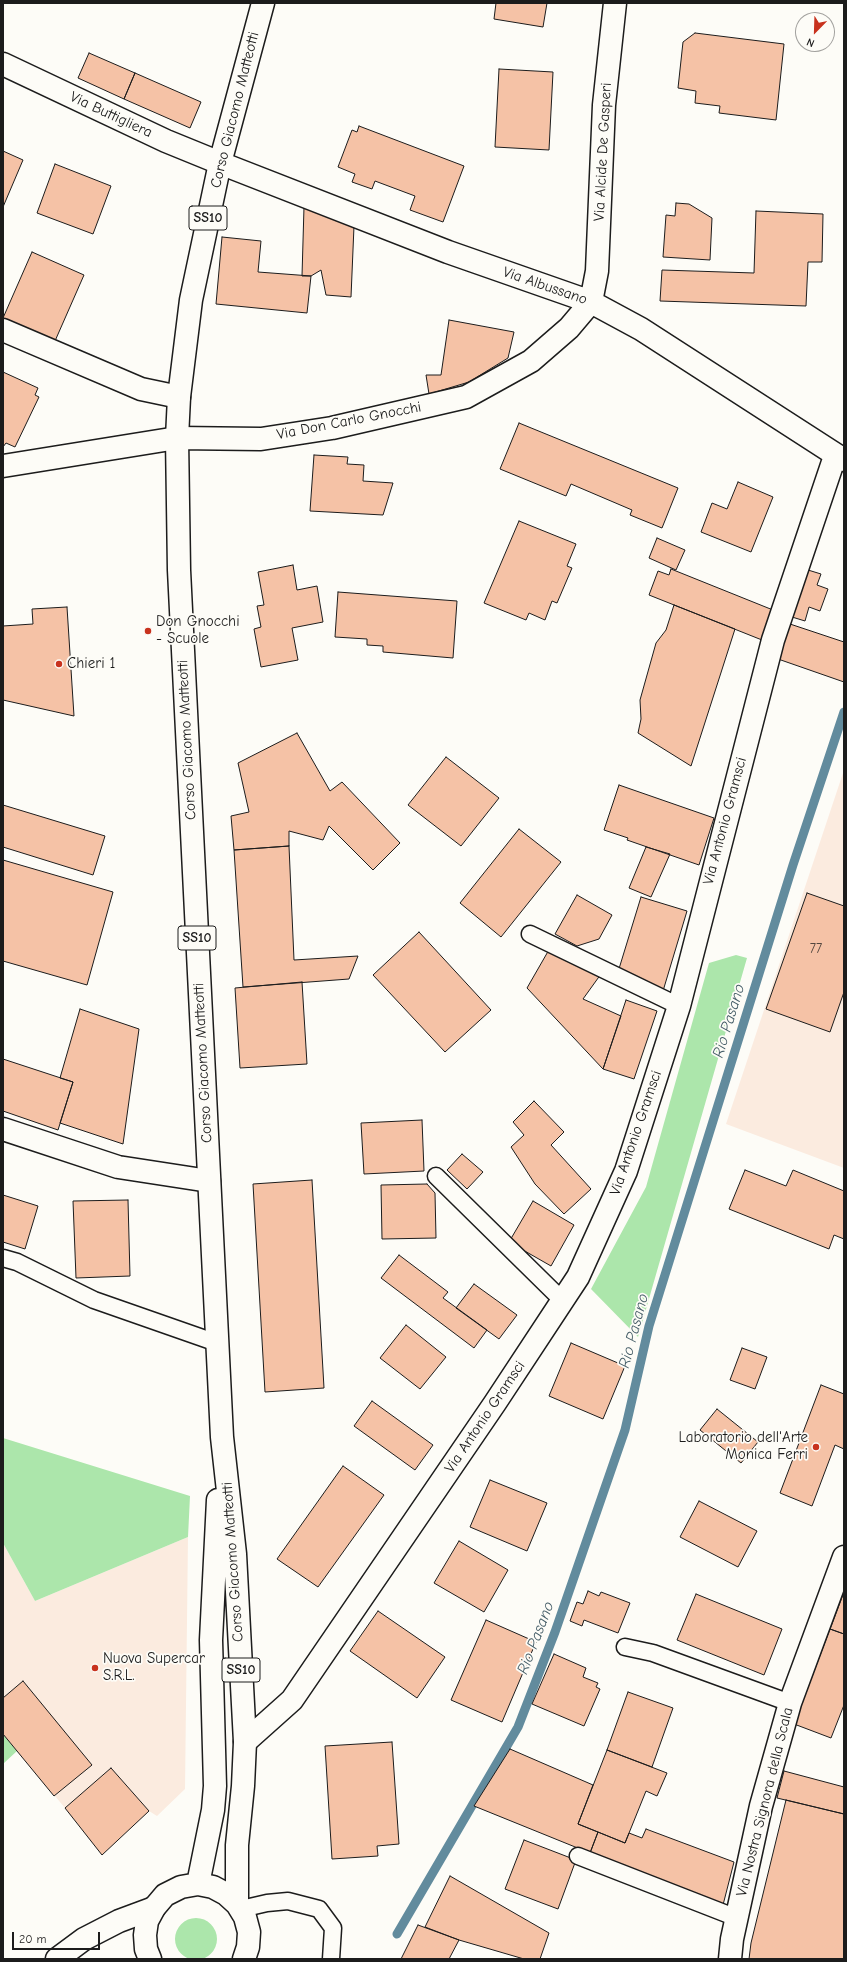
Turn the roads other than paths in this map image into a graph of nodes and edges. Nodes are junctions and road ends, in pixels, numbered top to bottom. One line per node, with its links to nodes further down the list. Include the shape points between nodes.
1 (263, 3): 4 (street, Corso Giacomo Matteotti / SS10)
2 (615, 3): 5 (street, Via Alcide De Gasperi, via 604,105 597,271)
3 (3, 64): 4 (street, Via Buttigliera, via 166,141)
4 (220, 163): 5 (street, Via Albussano, via 448,252); 7 (street, Corso Giacomo Matteotti / SS10, via 192,300)
5 (591, 302): 8 (street, Via Don Carlo Gnocchi, via 569,328 531,361 466,397 332,428 261,439); 9 (street, Via Albussano, via 641,328)
6 (3, 330): 7 (street, via 141,389)
7 (179, 398): 8 (street, Corso Giacomo Matteotti / SS10)
8 (177, 438): 10 (street, Via Don Carlo Gnocchi); 15 (street, Corso Giacomo Matteotti / SS10, via 179,578)
9 (840, 458): 12 (street, Via Antonio Gramsci, via 773,640)
10 (3, 466)
11 (530, 934): 12 (lane)
12 (679, 1006): 17 (street, Via Antonio Gramsci, via 626,1171 578,1277)
13 (3, 1129): 15 (street, via 118,1167)
14 (436, 1176): 17 (lane)
15 (209, 1181): 18 (street, Corso Giacomo Matteotti / SS10)
16 (3, 1258): 18 (lane, via 17,1262 94,1300)
17 (562, 1300): 23 (street, Via Antonio Gramsci, via 495,1403 292,1700)
18 (217, 1343): 19 (street, Corso Giacomo Matteotti / SS10)
19 (222, 1437): 23 (street, Corso Giacomo Matteotti / SS10, via 235,1554); 25 (street, Corso Giacomo Matteotti / SS10, via 211,1640 215,1786 213,1810)
20 (844, 1557): 22 (street, Via Nostra Signora della Scala)
21 (625, 1647): 22 (lane, via 653,1653)
22 (790, 1703): 28 (street, Via Nostra Signora della Scala, via 761,1806)
23 (244, 1742): 26 (street, Corso Giacomo Matteotti / SS10, via 237,1845)
24 (578, 1856): 28 (lane)
25 (198, 1884): 26 (street, via 213,1887 226,1894); 27 (street, via 181,1887 166,1895)
26 (239, 1906): 31 (street, Corso Giacomo Matteotti / SS10, via 249,1932); 32 (lane, via 288,1901 319,1908 333,1928)
27 (154, 1908): 29 (street, via 119,1921 84,1939); 30 (street, via 147,1921 145,1935)
28 (736, 1918): 33 (street, Via Nostra Signora della Scala)
29 (56, 1959)
30 (150, 1959)
31 (244, 1959)
32 (331, 1959)
33 (730, 1959)

